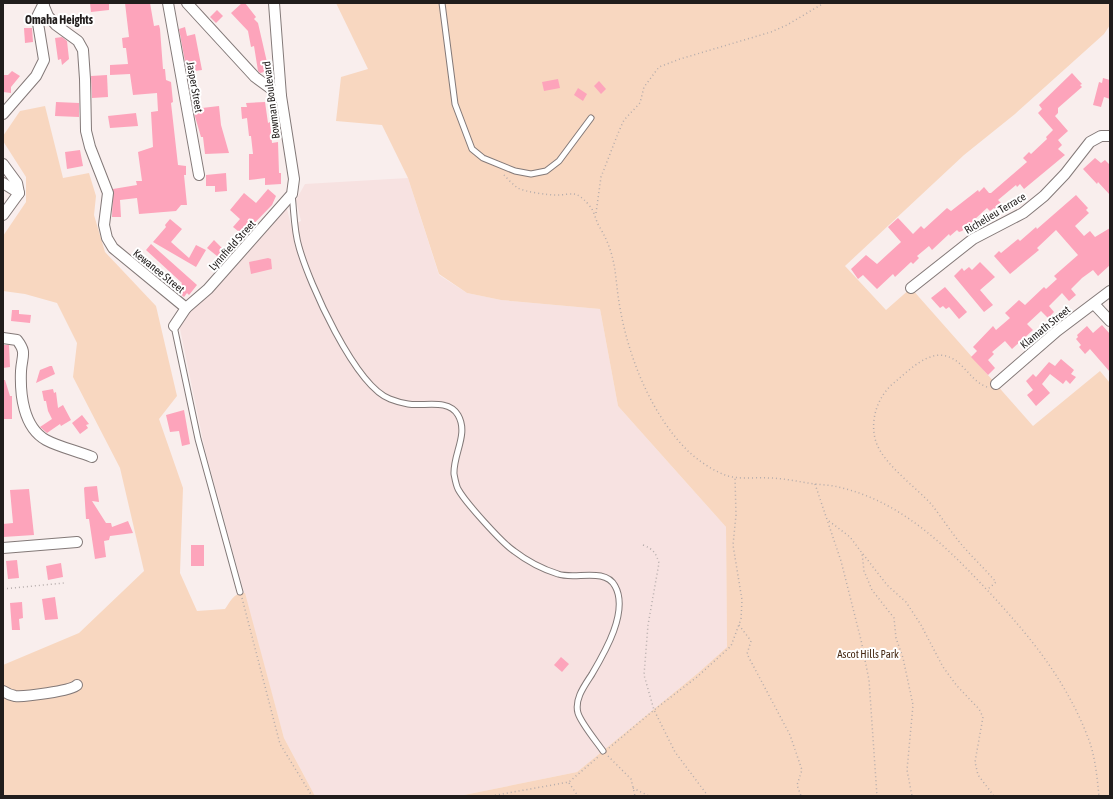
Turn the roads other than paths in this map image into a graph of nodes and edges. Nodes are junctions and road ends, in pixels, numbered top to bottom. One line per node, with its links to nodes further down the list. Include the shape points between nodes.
1 (43, 3): 7 (street, via 37,17 44,60 36,76); 19 (street, Kewanee Street, via 48,16 78,41 83,50 86,131 108,193 104,225 107,238 113,248)
2 (168, 3): 11 (street, Jasper Street)
3 (187, 3): 6 (street, via 255,77)
4 (276, 3): 6 (street, Bowman Boulevard)
5 (442, 3): 8 (lane, via 455,104 472,149 483,158 515,171 531,174 546,171 558,161)
6 (281, 96): 14 (street, Bowman Boulevard, via 294,179)
7 (3, 114)
8 (591, 118)
9 (1106, 136): 16 (street, Richelieu Terrace, via 1090,142 1066,174 1039,201 1023,213 973,239)
10 (3, 164): 13 (street, via 17,183)
11 (199, 175)
12 (3, 182): 13 (street)
13 (19, 193): 15 (street)
14 (292, 194): 19 (street, Lynnfield Street, via 208,290); 30 (lane, via 298,246 308,273 320,301 356,367 372,387 387,398 409,404 447,406 457,413 462,425 455,458 454,475 457,488 510,548 523,558 560,575 597,575 607,578 615,585 620,612 577,704 578,713)
15 (3, 215)
16 (910, 288)
17 (1110, 291): 18 (street, Klamath Street)
18 (1094, 304): 20 (street); 23 (street, Klamath Street, via 1057,331)
19 (186, 308): 21 (street, Kewanee Street)
20 (1110, 321)
21 (174, 326): 27 (lane, Kewanee Street, via 198,439)
22 (3, 338): 24 (street, via 16,340 24,350 21,397 26,416 36,433 46,440)
23 (996, 384)
24 (92, 456)
25 (77, 542): 26 (street)
26 (3, 548)
27 (240, 592)
28 (77, 685): 29 (street, via 66,690 24,696 15,696)
29 (3, 690)
30 (603, 751)

